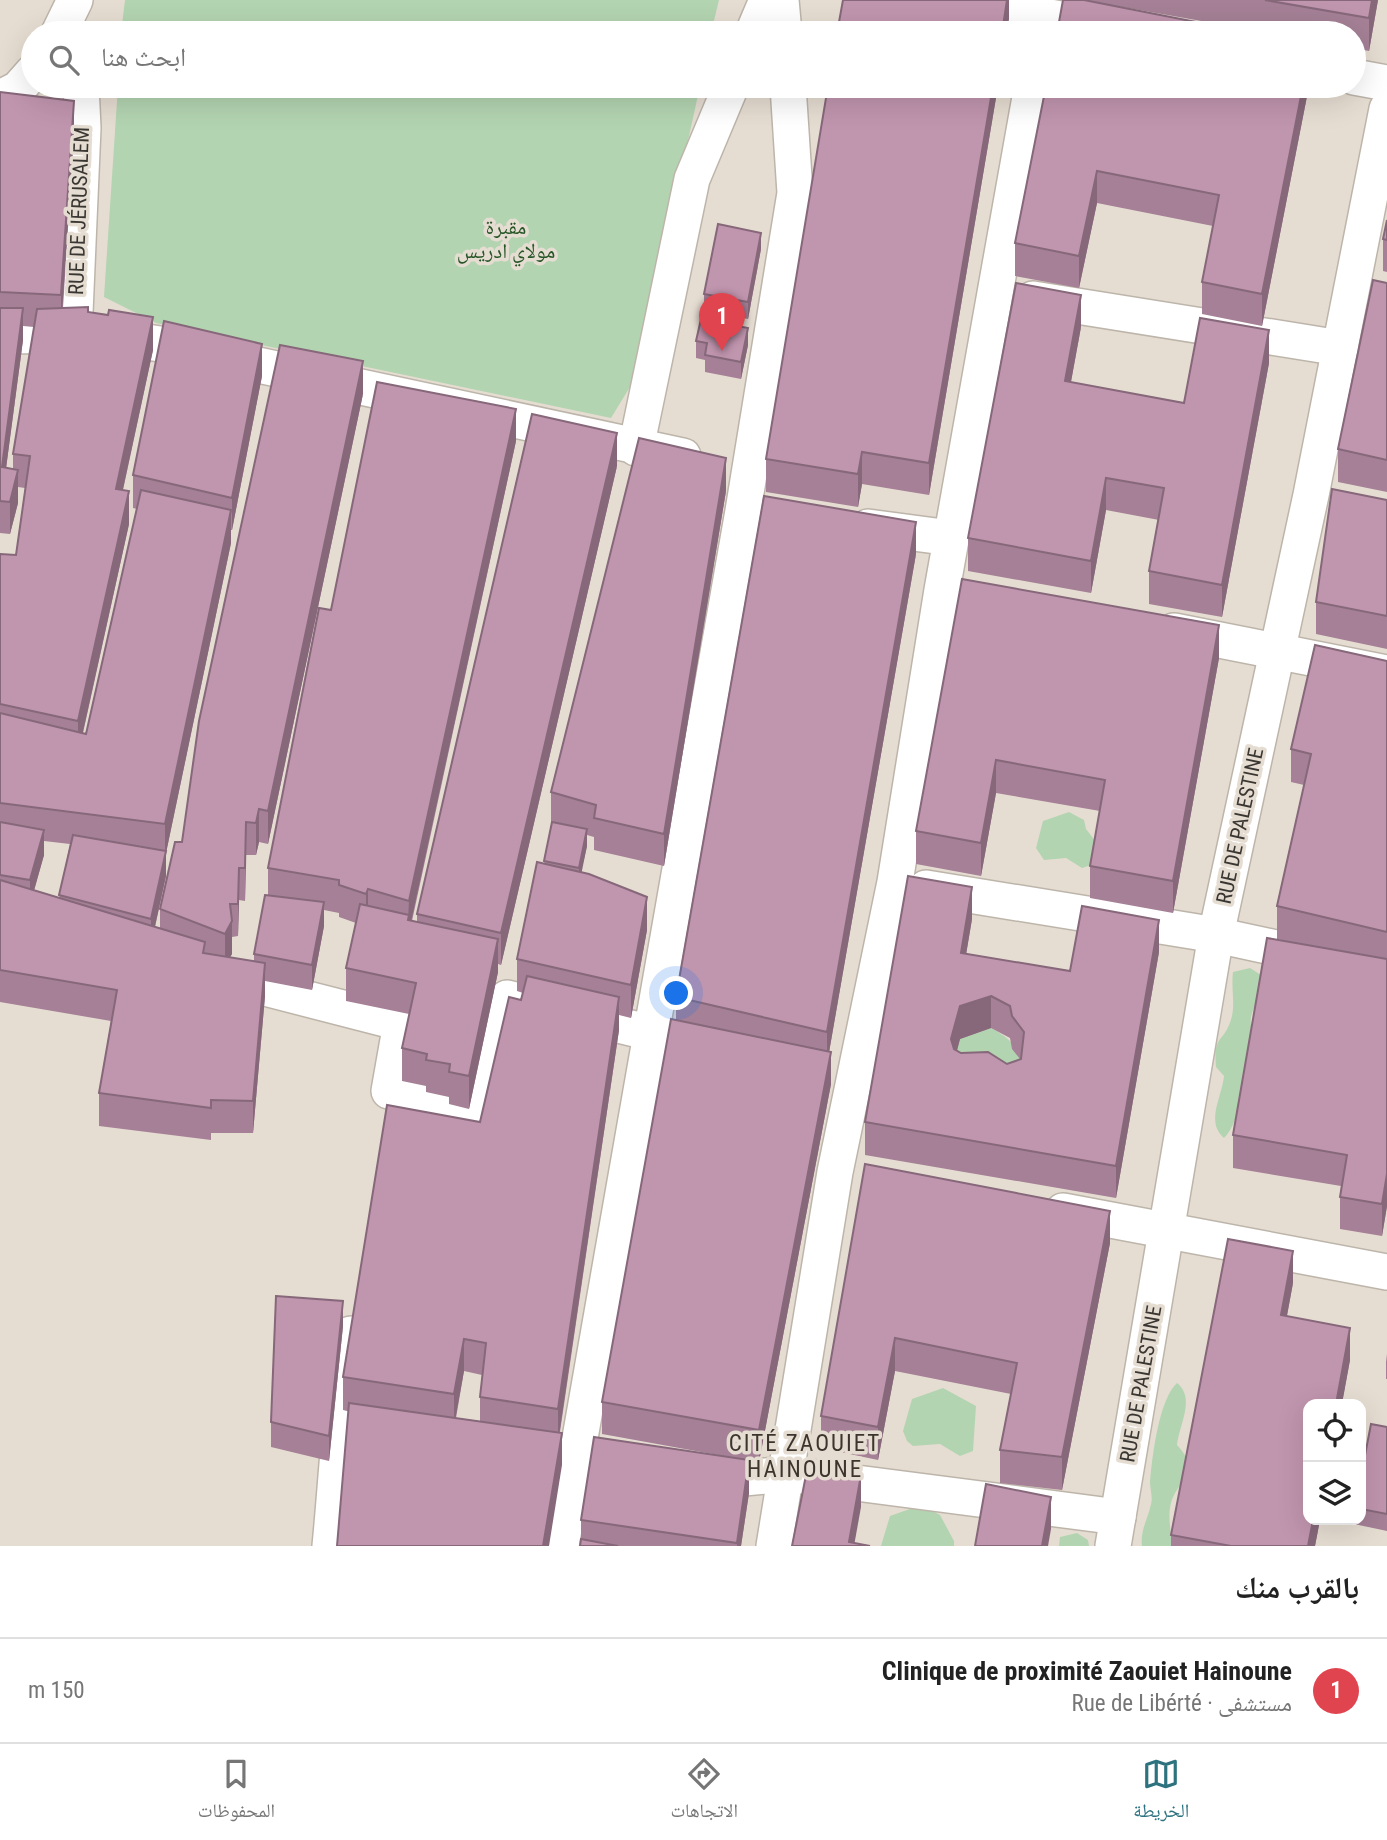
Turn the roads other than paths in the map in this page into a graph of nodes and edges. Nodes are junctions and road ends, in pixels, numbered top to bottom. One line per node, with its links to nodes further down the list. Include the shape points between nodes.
1 (75, 0): 6 (street); 7 (street)
2 (767, 0): 8 (street)
3 (781, 0): 9 (street)
4 (957, 0): 5 (street)
5 (1044, 16): 10 (street)
6 (64, 21)
7 (77, 21)
8 (758, 21)
9 (783, 21)
10 (1071, 21)
11 (1366, 79): 12 (street)
12 (1387, 83)
13 (21, 86): 14 (street)
14 (0, 98)
15 (82, 98): 23 (street, RUE DE JÉRUSALEM)
16 (726, 98): 25 (street, via 692,180)
17 (789, 98): 26 (street, via 795,193)
18 (1030, 98): 21 (street)
19 (1387, 109): 20 (street, RUE DE PALESTINE)
20 (1371, 282): 24 (street, RUE DE PALESTINE)
21 (995, 293): 24 (street); 28 (street)
22 (0, 336): 23 (street)
23 (74, 336): 25 (street, via 160,344)
24 (1340, 348): 30 (street, RUE DE PALESTINE, via 1324,498)
25 (636, 447): 26 (street)
26 (727, 465): 36 (street, via 757,513)
27 (840, 523): 28 (street)
28 (951, 538): 32 (street, via 955,592)
29 (1143, 626): 30 (street)
30 (1277, 650): 31 (street); 33 (street, RUE DE PALESTINE)
31 (1387, 673)
32 (895, 883): 33 (street); 43 (street, via 841,1078 849,1174)
33 (1216, 935): 35 (street); 39 (street, RUE DE PALESTINE)
34 (191, 968): 36 (street, via 401,1023 387,1105 475,1117 507,998)
35 (1387, 972)
36 (649, 1033): 37 (street); 46 (street)
37 (701, 1045)
38 (1035, 1206): 39 (street)
39 (1167, 1229): 40 (street); 44 (street, RUE DE PALESTINE)
40 (1387, 1272)
41 (357, 1296): 45 (street, via 340,1399 356,1424)
42 (667, 1467): 43 (street, via 744,1478)
43 (787, 1474): 44 (street); 47 (street)
44 (1115, 1531)
45 (330, 1546)
46 (561, 1546)
47 (774, 1546)

